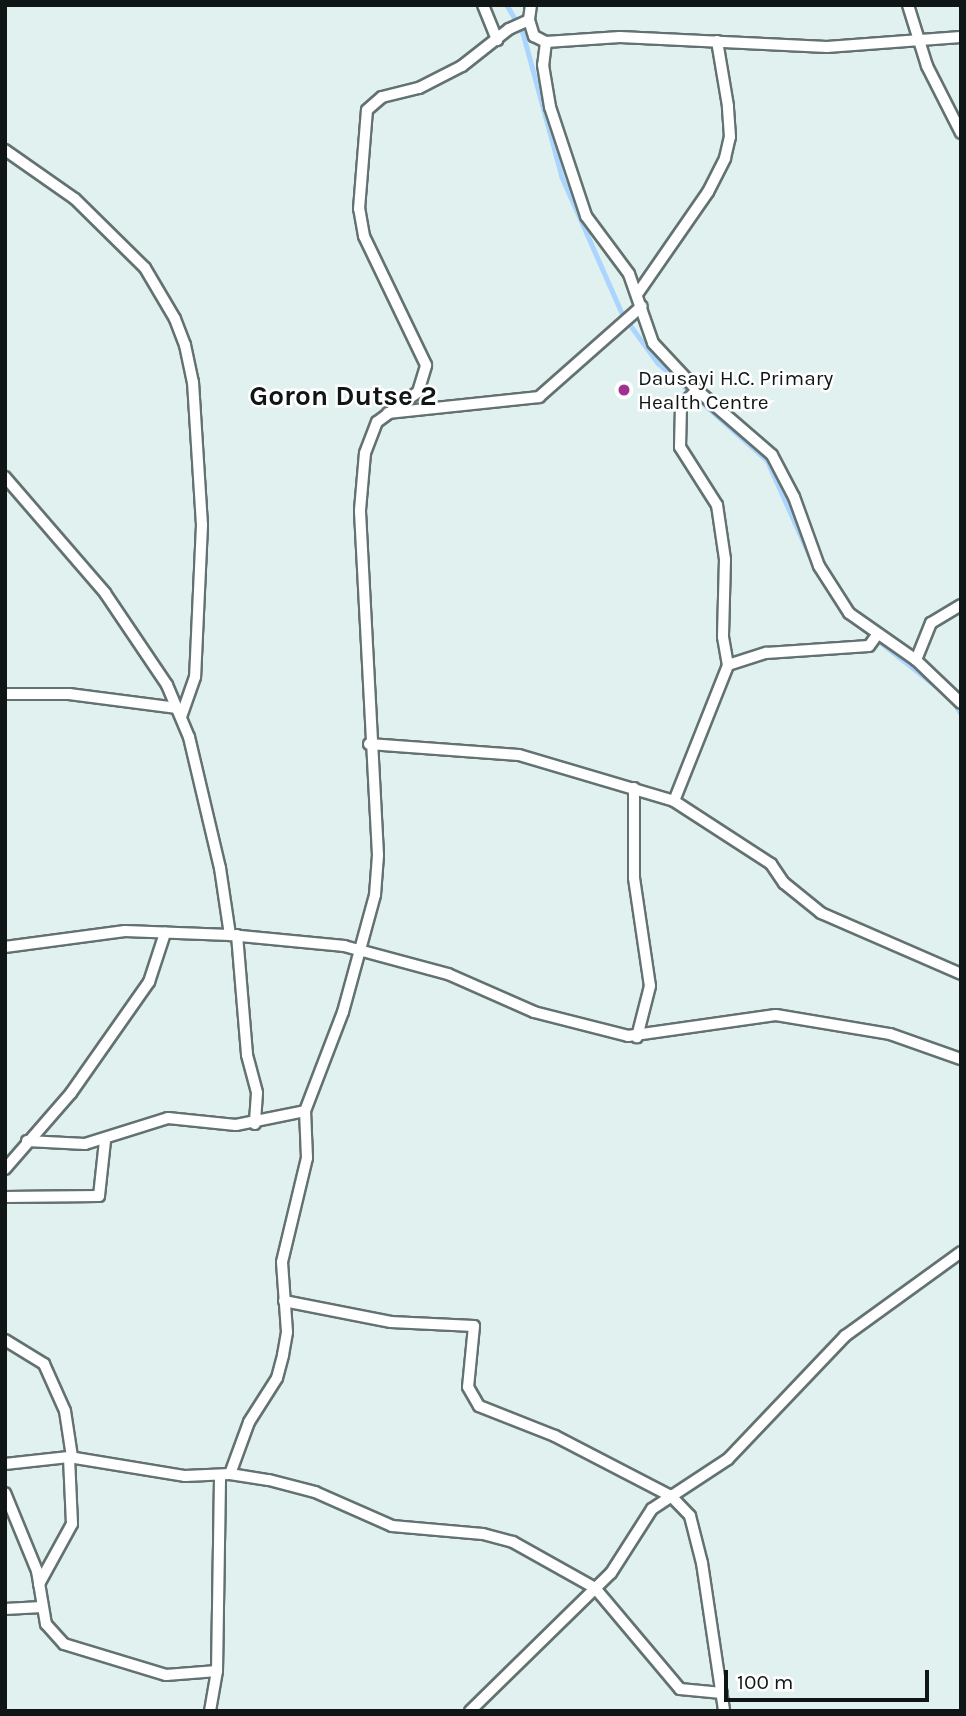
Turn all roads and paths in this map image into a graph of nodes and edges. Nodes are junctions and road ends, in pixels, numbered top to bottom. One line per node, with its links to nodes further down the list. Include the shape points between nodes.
1 (482, 5): 6 (street)
2 (531, 5): 4 (street)
3 (908, 5): 9 (street)
4 (529, 20): 6 (street); 8 (street, via 534,36)
5 (961, 37): 9 (street)
6 (497, 40): 15 (street, via 462,66 419,88 382,97 367,110 359,209 364,236 374,265 426,365 418,392)
7 (717, 41): 8 (street, via 620,37); 9 (street, via 827,47); 12 (street, via 729,127 725,158 708,192)
8 (546, 42): 12 (street, via 543,65 550,107 586,216)
9 (920, 43): 10 (street)
10 (961, 133)
11 (5, 150): 23 (street, via 75,200 145,268 176,318 186,345 193,382 202,525 195,677)
12 (638, 293): 13 (street)
13 (642, 306): 14 (street, via 653,343); 15 (street, via 539,397)
14 (697, 390): 18 (street, via 772,455 794,497 819,566 849,613); 20 (street, via 681,406 680,447 718,505 725,559 723,636)
15 (388, 413): 24 (street, via 377,422 365,453 360,510)
16 (5, 477): 23 (street, via 105,593 167,685)
17 (961, 605): 19 (street, via 931,623)
18 (877, 635): 19 (street); 20 (street, via 869,646 766,653)
19 (916, 660): 22 (street)
20 (728, 665): 26 (street)
21 (5, 694): 23 (street, via 69,694)
22 (961, 703)
23 (179, 713): 28 (street)
24 (369, 744): 25 (street, via 519,755); 30 (street, via 378,855 376,895)
25 (634, 788): 26 (street); 32 (street, via 634,878 650,986)
26 (674, 800): 31 (street, via 771,864 784,883 821,913)
27 (166, 933): 28 (street); 29 (street, via 125,931); 36 (street, via 149,982 71,1093)
28 (233, 935): 30 (street); 35 (street, via 247,1055 257,1093)
29 (5, 947)
30 (361, 951): 32 (street, via 448,974 534,1012); 34 (street)
31 (961, 974)
32 (637, 1037): 33 (street, via 776,1015 890,1034)
33 (961, 1059)
34 (305, 1111): 35 (street); 41 (street, via 307,1158 282,1262)
35 (255, 1124): 37 (street, via 168,1118)
36 (27, 1141): 37 (street); 38 (street)
37 (106, 1141): 39 (street, via 99,1196)
38 (5, 1169)
39 (5, 1197)
40 (960, 1254): 47 (street, via 845,1336 728,1459 692,1487)
41 (285, 1301): 45 (street, via 287,1332 277,1378 249,1422); 47 (street, via 391,1322 474,1326 468,1387 479,1406 555,1436)
42 (5, 1340): 43 (street, via 44,1364 65,1411)
43 (70, 1457): 44 (street); 45 (street, via 185,1476); 48 (street, via 72,1524)
44 (5, 1464)
45 (225, 1476): 49 (street, via 315,1492 392,1526 483,1534 513,1542); 52 (street)
46 (5, 1493): 48 (street)
47 (669, 1495): 49 (street, via 652,1509 633,1543); 53 (street, via 690,1516)
48 (39, 1584): 50 (street)
49 (595, 1588): 53 (street, via 680,1689); 55 (street)
50 (42, 1607): 51 (street); 52 (street, via 46,1625 64,1644 166,1675)
51 (5, 1609)
52 (217, 1671): 54 (street)
53 (722, 1693): 56 (street)
54 (210, 1711)
55 (470, 1711)
56 (724, 1711)

